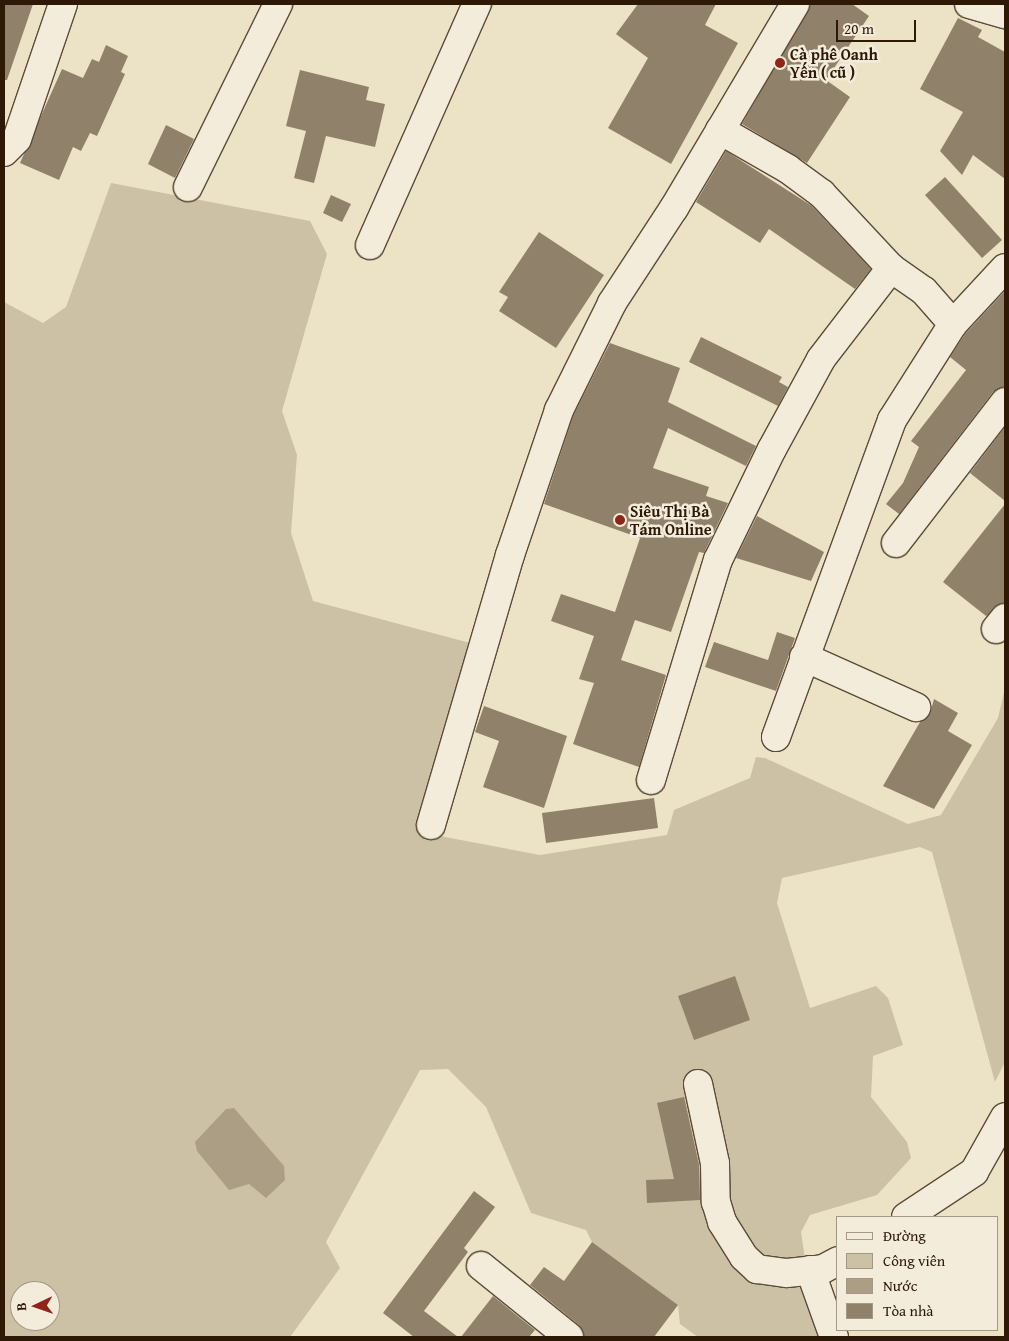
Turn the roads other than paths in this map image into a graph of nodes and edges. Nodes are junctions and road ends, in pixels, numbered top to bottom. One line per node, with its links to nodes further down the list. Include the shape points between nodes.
1 (63, 4): 8 (street, via 17,139)
2 (278, 4): 9 (street)
3 (477, 4): 10 (street)
4 (795, 4): 7 (street)
5 (969, 4): 6 (street)
6 (1005, 14)
7 (720, 130): 11 (street, via 788,169 822,194); 20 (street, via 612,303 559,410 510,555)
8 (4, 152)
9 (188, 187)
10 (370, 245)
11 (891, 268): 13 (street, via 924,291); 19 (street, via 822,359 772,449 718,560)
12 (1003, 275): 13 (street)
13 (954, 324): 16 (street, via 892,420)
14 (1005, 402): 15 (street)
15 (896, 543)
16 (804, 657): 17 (street); 18 (street)
17 (916, 707)
18 (776, 737)
19 (651, 780)
20 (431, 826)
21 (698, 1084): 26 (street, via 715,1163 716,1202 722,1222 757,1269 787,1273)
22 (1005, 1117): 23 (street, via 974,1172)
23 (908, 1216)
24 (836, 1262): 26 (street)
25 (481, 1266): 27 (street)
26 (810, 1270): 28 (street)
27 (569, 1337)
28 (834, 1337)

